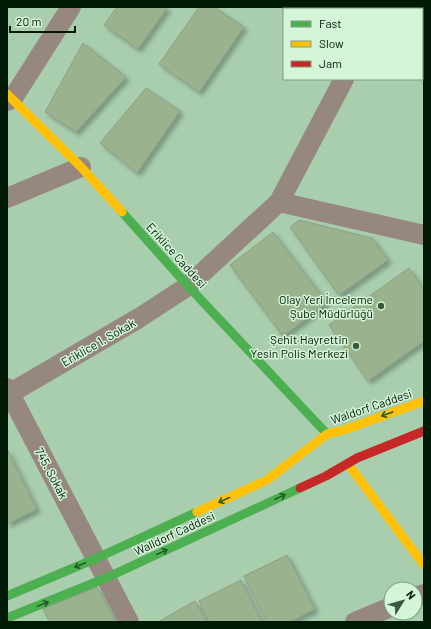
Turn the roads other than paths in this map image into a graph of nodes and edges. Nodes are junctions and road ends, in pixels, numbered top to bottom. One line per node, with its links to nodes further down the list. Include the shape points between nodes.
1 (71, 7): 3 (street)
2 (343, 80): 6 (street)
3 (9, 98): 4 (main road, Eriklice Caddesi)
4 (81, 167): 5 (street); 8 (main road, Eriklice Caddesi)
5 (7, 198)
6 (280, 202): 7 (street); 8 (street, Eriklice 1. Sokak)
7 (424, 235)
8 (188, 286): 9 (street, Eriklice 1. Sokak, via 139,318); 12 (main road, Eriklice Caddesi)
9 (8, 392): 16 (street, 745. Sokak)
10 (424, 400): 12 (main road, Waldorf Caddesi, one-way to 12, via 348,433)
11 (424, 431): 15 (main road, via 358,454)
12 (327, 434): 13 (main road, via 322,444); 16 (main road, Walldorf Caddesi, one-way to 16, via 267,480)
13 (323, 451)
14 (332, 463): 15 (main road)
15 (348, 464): 17 (main road); 18 (main road, Walldorf Caddesi, one-way to 15)
16 (97, 558): 18 (street, 745. Sokak); 19 (main road, Walldorf Caddesi, one-way to 19)
17 (424, 565)
18 (106, 578): 21 (main road, Walldorf Caddesi, one-way to 18); 22 (street, 745. Sokak)
19 (7, 596)
20 (383, 610): 23 (street)
21 (7, 618)
22 (130, 622)
23 (355, 622)

